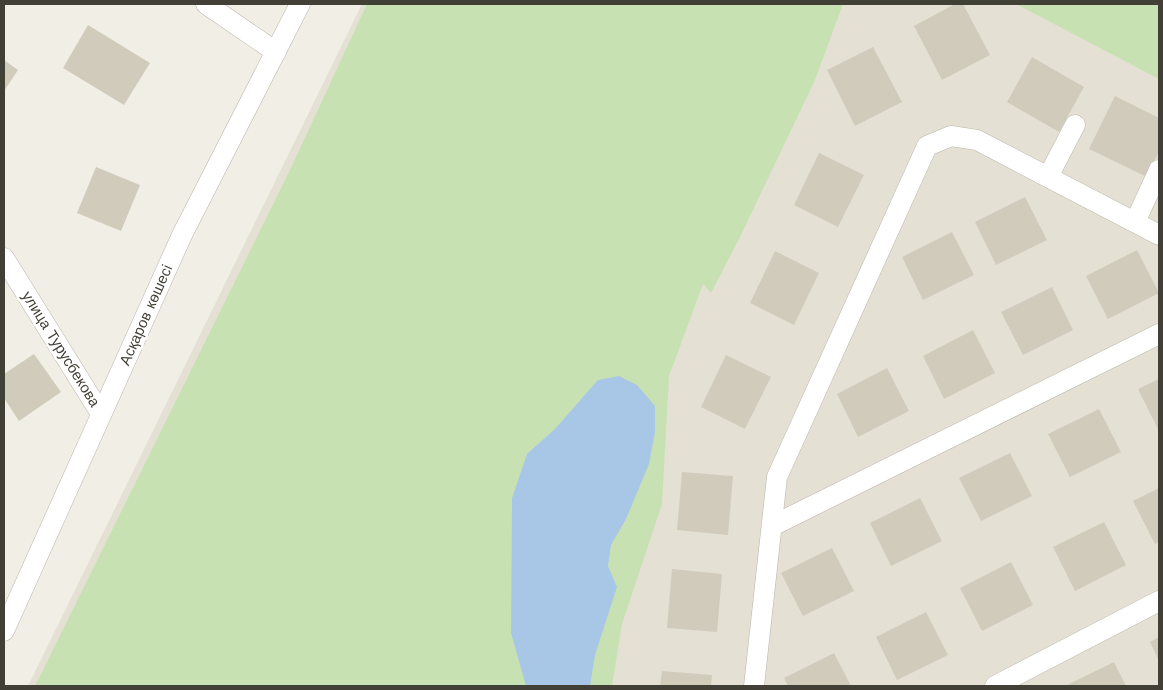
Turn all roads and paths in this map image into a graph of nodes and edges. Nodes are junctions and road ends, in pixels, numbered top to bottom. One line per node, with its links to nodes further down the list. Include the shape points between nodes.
1 (206, 4): 3 (street)
2 (300, 4): 3 (street, Асқаров көшесі)
3 (276, 52): 11 (street, Асқаров көшесі, via 182,235)
4 (1075, 125): 6 (street)
5 (1159, 170): 7 (street)
6 (1048, 177): 7 (street); 12 (street, via 977,140 951,136 927,146 777,477)
7 (1135, 222): 8 (street)
8 (1159, 235)
9 (4, 258): 11 (street, улица Турусбекова)
10 (1159, 334): 12 (street)
11 (101, 414): 14 (street, Асқаров көшесі)
12 (772, 526): 15 (street)
13 (1159, 601): 16 (street)
14 (4, 631)
15 (754, 686)
16 (995, 686)

